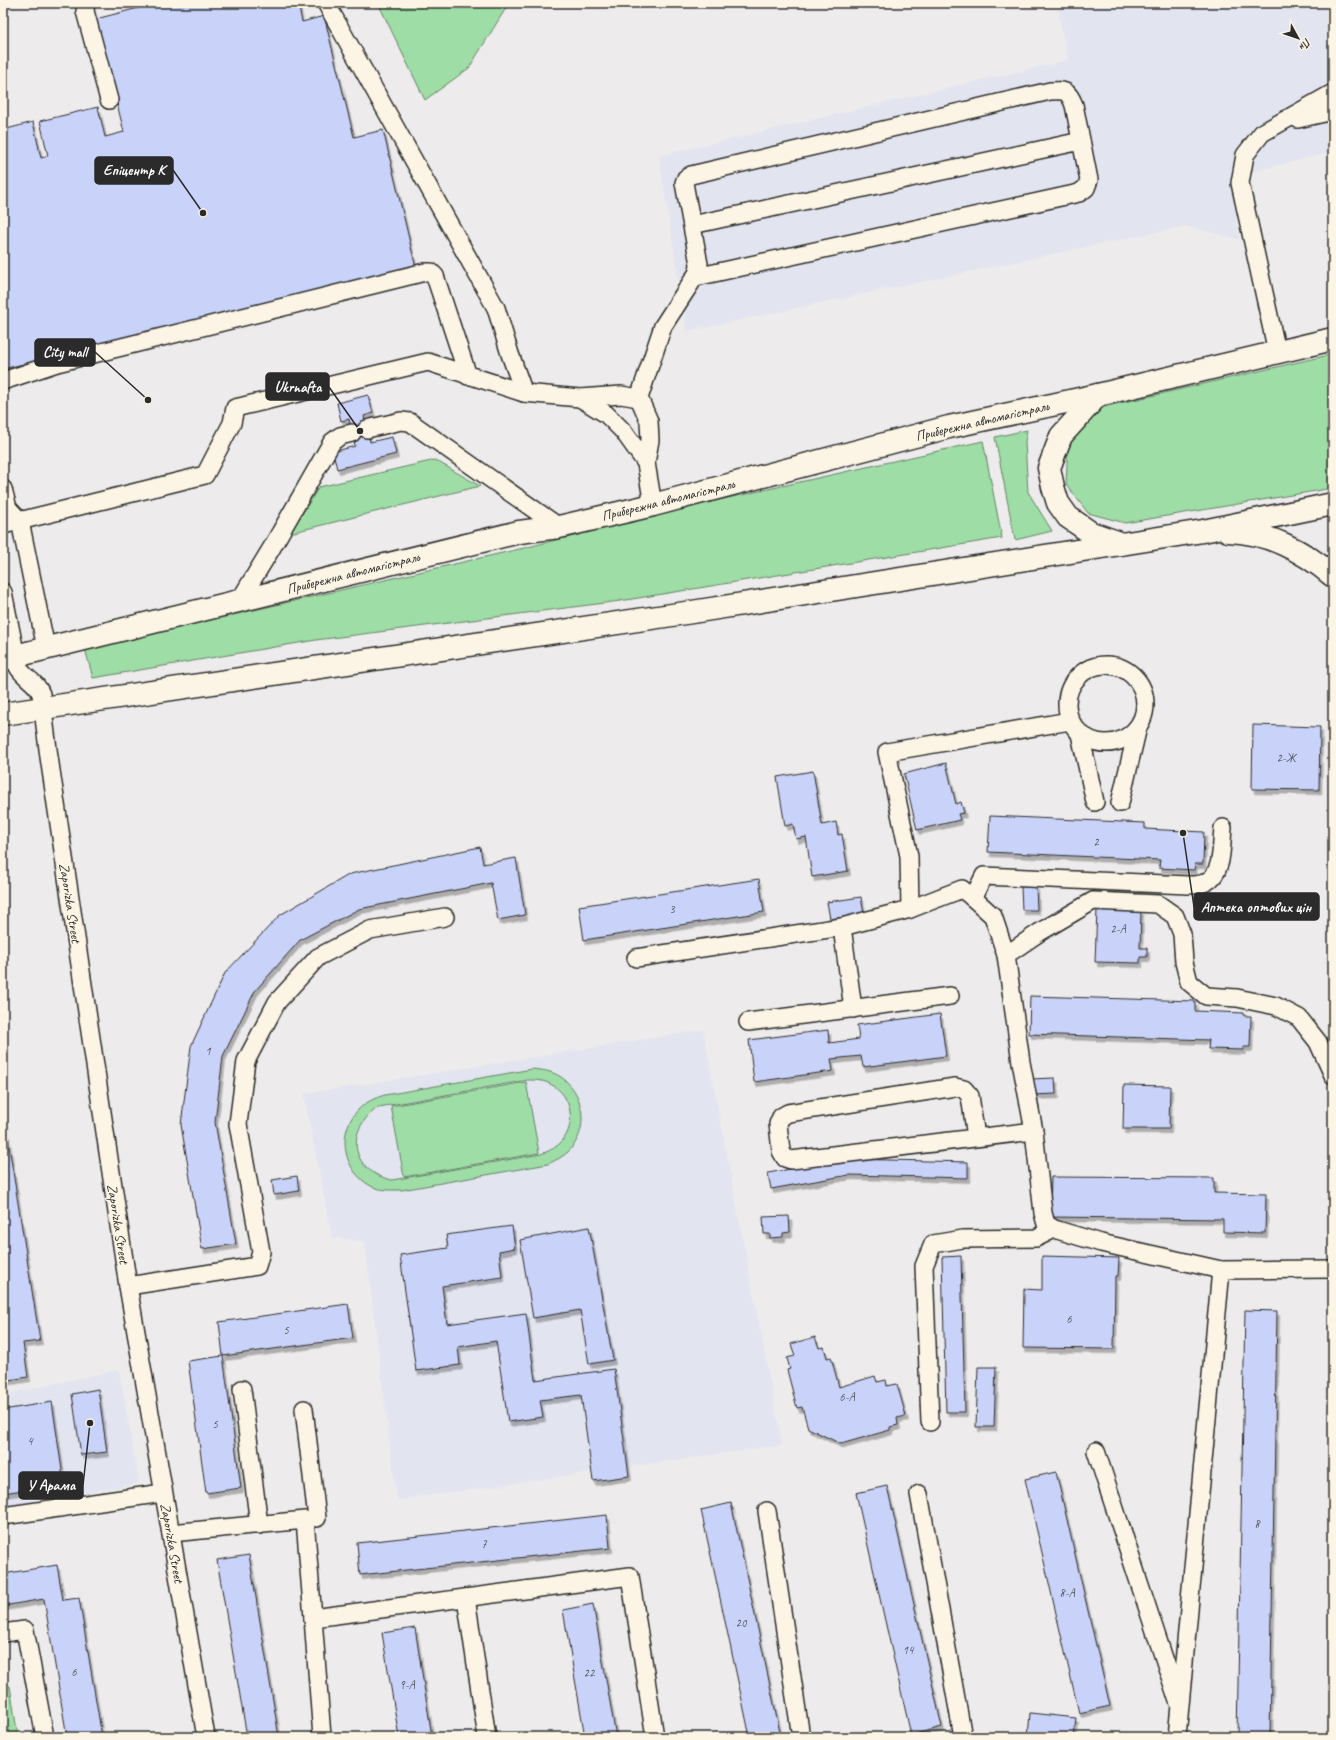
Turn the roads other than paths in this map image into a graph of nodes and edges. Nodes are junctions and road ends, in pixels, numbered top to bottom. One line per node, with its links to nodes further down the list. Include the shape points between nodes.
1 (86, 3): 4 (street, via 85,11)
2 (326, 3): 14 (street, via 496,308)
3 (1333, 93): 6 (street)
4 (109, 100)
5 (1333, 112): 6 (street)
6 (1282, 122): 11 (street, via 1262,134 1245,155 1240,183)
7 (1081, 141): 8 (street); 8 (street, via 1070,94 1063,90 1050,91 691,175 684,183); 9 (street, via 1089,180 1086,188 1079,193)
8 (692, 225): 9 (street, via 699,264)
9 (696, 277): 17 (street, via 663,326)
10 (1333, 339): 11 (main road, Прибережна автомагістраль)
11 (1277, 352): 15 (main road, Прибережна автомагістраль)
12 (468, 376): 13 (street, via 435,276 425,272 57,363); 14 (street); 23 (street, via 428,362 235,408 232,423 205,475)
13 (3, 381)
14 (524, 392): 16 (street)
15 (1098, 395): 21 (main road, Прибережна автомагістраль, via 948,427); 27 (main road, via 1061,436 1049,468 1058,503 1068,517 1091,533)
16 (580, 398): 17 (street, via 620,395); 18 (street, via 606,414 624,432)
17 (639, 398): 18 (street, via 649,421 650,440)
18 (646, 463): 21 (street)
19 (3, 489): 22 (street)
20 (1333, 504): 26 (main road)
21 (654, 505): 25 (main road, Прибережна автомагістраль)
22 (6, 511): 23 (street)
23 (20, 521): 24 (street); 31 (street)
24 (3, 525)
25 (559, 527): 30 (main road, Прибережна автомагістраль, via 519,532); 30 (street, via 410,422 401,421 340,436 332,442)
26 (1203, 531): 27 (main road); 28 (main road, via 1234,531 1261,536 1289,546 1316,561)
27 (1120, 543): 33 (main road, via 684,613)
28 (1333, 576)
29 (3, 592): 32 (street, Zaporizka Street)
30 (240, 600): 31 (main road, Прибережна автомагістраль)
31 (46, 648): 32 (main road, Прибережна автомагістраль)
32 (10, 657): 33 (street, Zaporizka Street, via 22,674 40,690)
33 (42, 709): 34 (main road); 55 (street, Zaporizka Street)
34 (3, 714)
35 (1075, 727): 36 (street, via 1094,742 1111,743 1126,738); 36 (street, via 1066,704 1070,688 1078,676 1090,668 1103,664 1116,665 1128,670 1144,691 1145,714); 37 (street); 41 (street, via 887,752 909,856)
36 (1138, 728): 38 (street)
37 (1095, 802)
38 (1120, 802)
39 (1223, 828): 40 (street, via 1218,867 1214,876 1200,884 984,876)
40 (974, 898): 41 (street, via 962,889); 44 (street, via 993,916)
41 (910, 909): 43 (street)
42 (445, 917): 55 (street, via 370,930 318,957 277,1002 246,1061 238,1124 261,1252 257,1266)
43 (842, 927): 45 (street); 47 (street)
44 (1006, 955): 49 (street, via 1093,901 1158,904 1175,916 1182,934 1184,962 1189,982 1206,996 1237,998 1276,1006 1299,1018 1318,1042); 50 (street)
45 (636, 958)
46 (950, 996): 47 (street)
47 (853, 1009): 48 (street)
48 (748, 1022)
49 (1333, 1075)
50 (1034, 1131): 51 (street); 52 (street, via 1043,1214 1046,1224)
51 (976, 1137): 51 (street, via 791,1160 785,1158 781,1152 778,1124 781,1117 788,1113 955,1087 964,1089 970,1096)
52 (1054, 1229): 53 (street, via 1101,1243); 58 (street, via 1036,1238 963,1239 933,1244 924,1266)
53 (1221, 1270): 54 (street); 70 (street)
54 (1333, 1270)
55 (128, 1286): 60 (street, Zaporizka Street)
56 (242, 1389): 65 (street)
57 (304, 1409): 64 (street)
58 (930, 1422)
59 (1096, 1451): 70 (street)
60 (163, 1493): 63 (street); 66 (street, Zaporizka Street)
61 (919, 1494): 77 (street)
62 (767, 1511): 76 (street)
63 (3, 1516)
64 (317, 1518)
65 (259, 1525): 66 (street); 68 (street, via 305,1520)
66 (171, 1533): 72 (street, Zaporizka Street)
67 (466, 1598): 68 (street); 74 (street); 75 (street, via 630,1576)
68 (313, 1618): 73 (street)
69 (3, 1632): 71 (street, via 25,1630)
70 (1180, 1707): 78 (street)
71 (45, 1737)
72 (206, 1737)
73 (322, 1737)
74 (487, 1737)
75 (655, 1737)
76 (801, 1737)
77 (963, 1737)
78 (1177, 1737)

